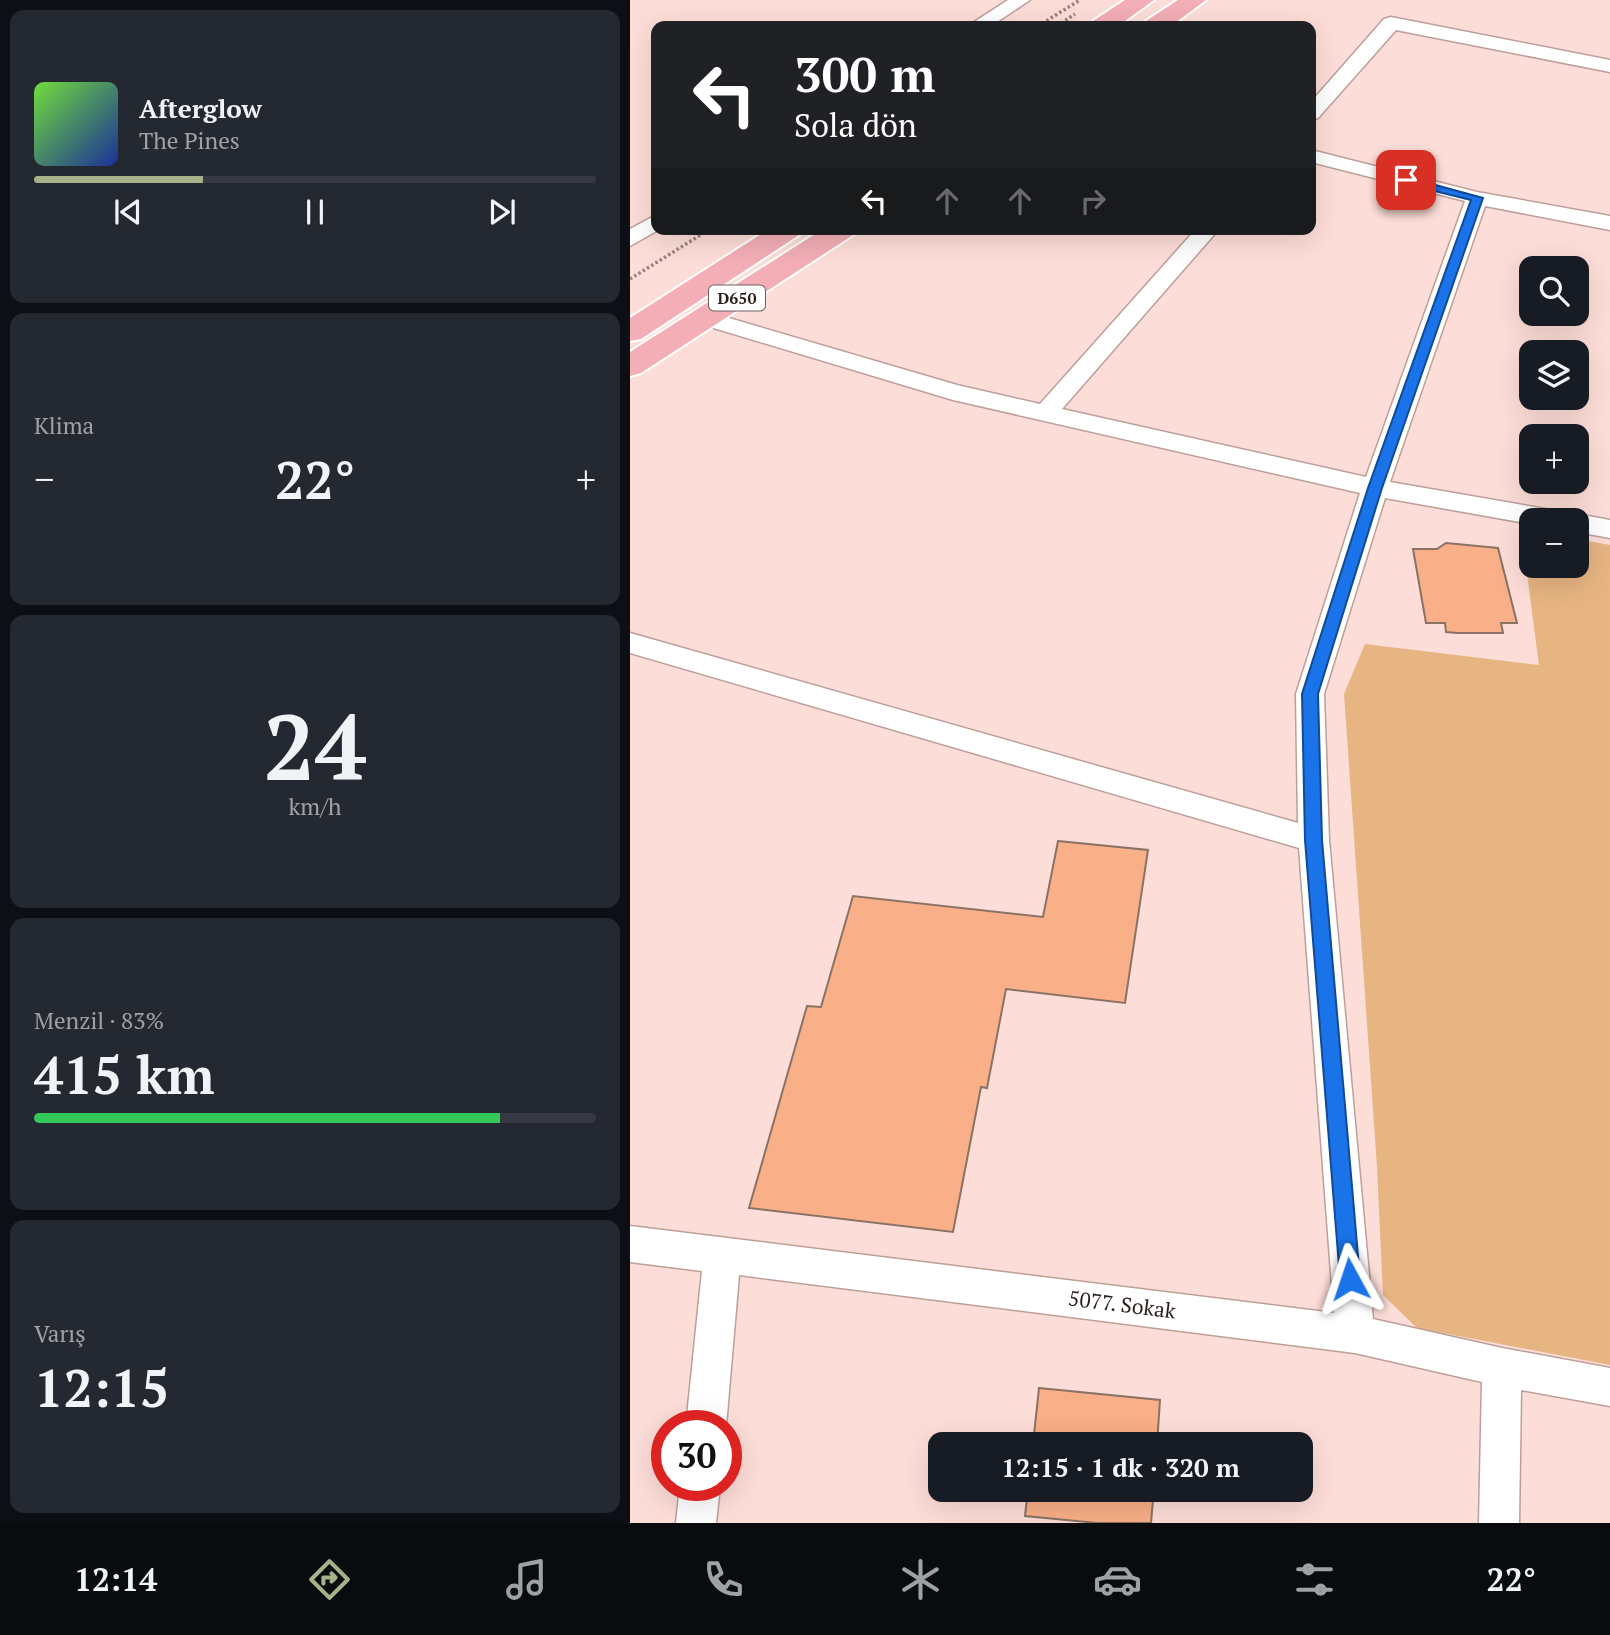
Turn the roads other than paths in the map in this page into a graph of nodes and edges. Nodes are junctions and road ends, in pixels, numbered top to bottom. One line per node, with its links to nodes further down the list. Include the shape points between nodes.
1 (1021, 0): 4 (street)
2 (1142, 0): 5 (highway)
3 (1194, 0): 6 (highway)
4 (986, 21)
5 (1110, 21)
6 (1162, 21)
7 (1610, 66): 8 (street, via 1391,23)
8 (1316, 108)
9 (1316, 157): 10 (street)
10 (1477, 198): 11 (street); 21 (street)
11 (1610, 223)
12 (651, 225): 16 (street)
13 (780, 235): 18 (highway, D650)
14 (834, 235): 17 (highway, D650)
15 (1203, 235): 20 (street)
16 (630, 239)
17 (705, 318): 19 (highway, D650); 20 (street, via 953,392)
18 (630, 332)
19 (630, 366)
20 (1045, 413): 21 (street)
21 (1375, 488): 22 (street); 26 (street, via 1310,694)
22 (1519, 513)
23 (1589, 525): 24 (street)
24 (1610, 529)
25 (630, 643): 26 (street)
26 (1314, 840): 29 (street)
27 (630, 1244): 28 (street, 5077. Sokak)
28 (722, 1256): 29 (street, 5077. Sokak); 32 (street)
29 (1355, 1334): 30 (street, 5077. Sokak)
30 (1502, 1367): 31 (street, 5077. Sokak); 35 (street)
31 (1610, 1387)
32 (708, 1410)
33 (698, 1501): 34 (street)
34 (696, 1523)
35 (1499, 1523)

